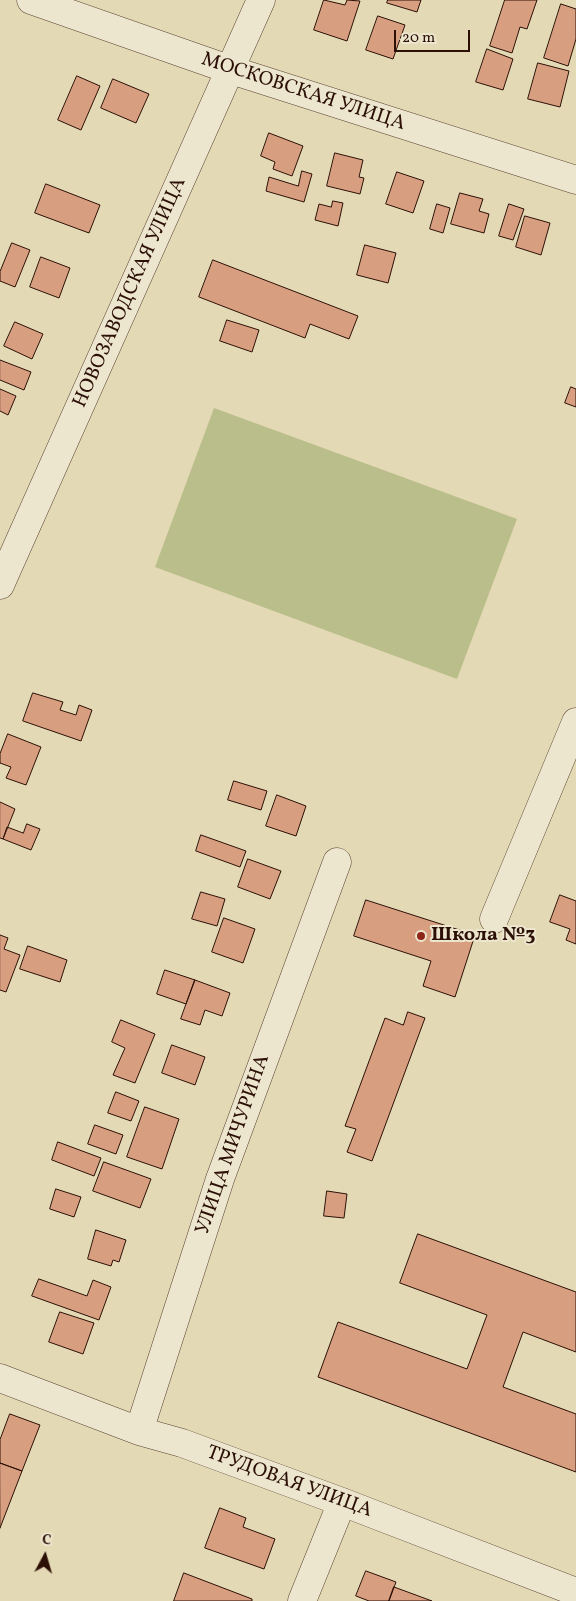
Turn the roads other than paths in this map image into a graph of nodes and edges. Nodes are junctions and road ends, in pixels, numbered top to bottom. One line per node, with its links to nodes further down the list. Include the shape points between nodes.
1 (31, 0): 3 (street, МОСКОВСКАЯ УЛИЦА)
2 (261, 0): 3 (street, НОВОЗАВОДСКАЯ УЛИЦА)
3 (231, 70): 4 (street, МОСКОВСКАЯ УЛИЦА); 5 (street, НОВОЗАВОДСКАЯ УЛИЦА)
4 (576, 180)
5 (0, 585)
6 (576, 722): 8 (street)
7 (337, 862): 10 (street, УЛИЦА МИЧУРИНА, via 220,1179)
8 (494, 919)
9 (0, 1378): 10 (street, ТРУДОВАЯ УЛИЦА)
10 (139, 1431): 11 (street, ТРУДОВАЯ УЛИЦА, via 182,1443)
11 (342, 1502): 12 (street, ТРУДОВАЯ УЛИЦА); 13 (street)
12 (576, 1592)
13 (302, 1601)

